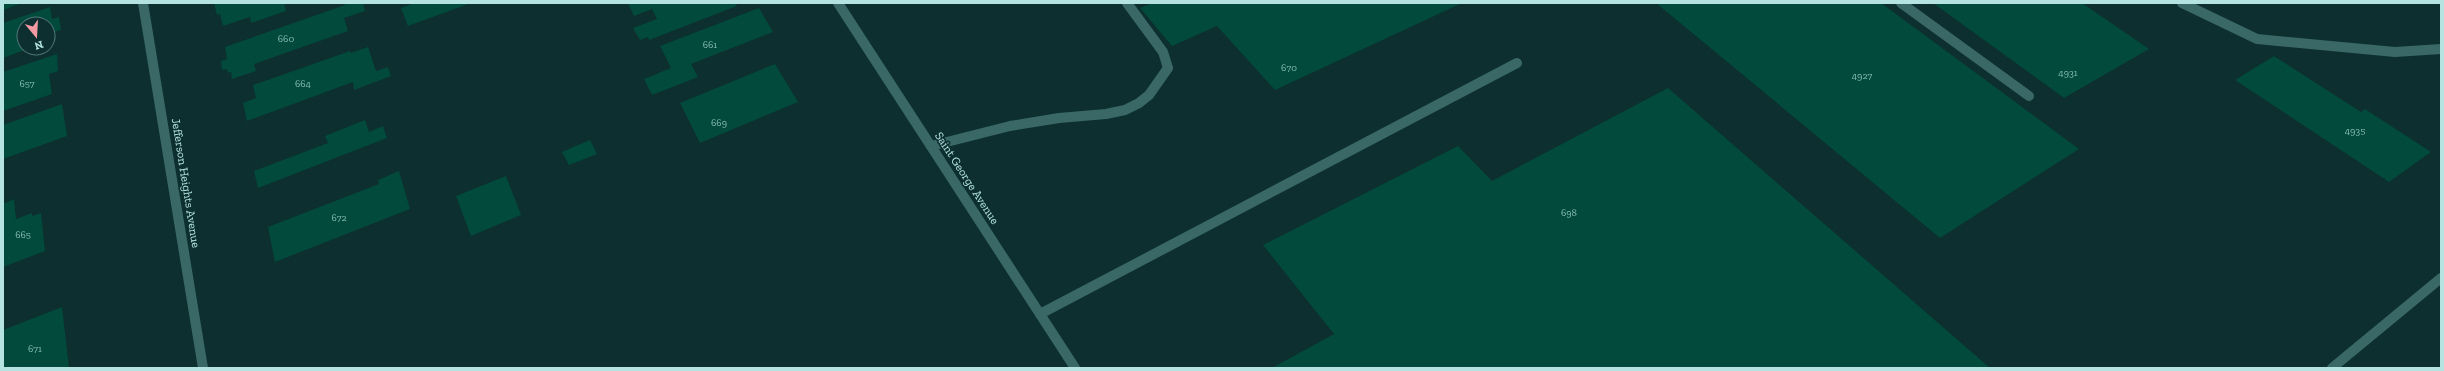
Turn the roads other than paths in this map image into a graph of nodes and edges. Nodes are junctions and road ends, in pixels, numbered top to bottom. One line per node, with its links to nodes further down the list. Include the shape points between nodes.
1 (143, 3): 12 (street, Jefferson Heights Avenue)
2 (838, 3): 9 (street, Saint George Avenue)
3 (1127, 3): 9 (street, via 1163,52 1168,68 1150,93 1134,106 1107,114 1060,118 980,131)
4 (1901, 3): 8 (street)
5 (2182, 3): 6 (street, via 2257,38 2395,52)
6 (2441, 49)
7 (1516, 63): 11 (street)
8 (2029, 96)
9 (931, 146): 11 (street, Saint George Avenue)
10 (2441, 278): 14 (street)
11 (1040, 314): 13 (street, Saint George Avenue)
12 (203, 368)
13 (1075, 368)
14 (2332, 368)

